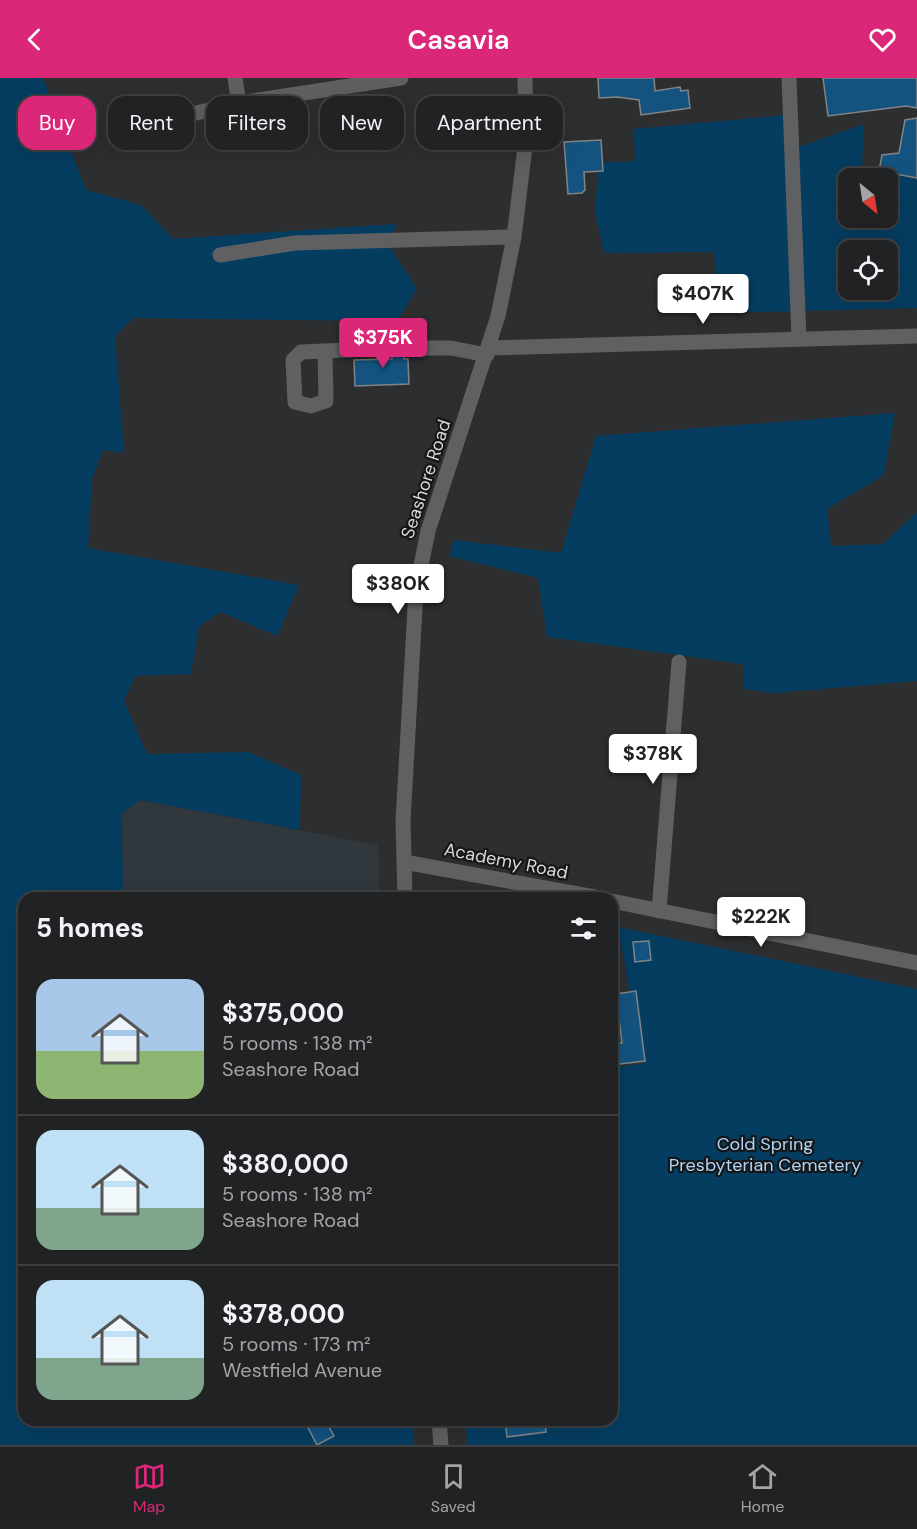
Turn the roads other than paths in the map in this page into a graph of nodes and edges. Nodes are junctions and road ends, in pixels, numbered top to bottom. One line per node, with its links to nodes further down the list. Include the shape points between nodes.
1 (235, 78): 5 (street)
2 (401, 78): 6 (street)
3 (525, 78): 7 (street, Seashore Road, via 526,139)
4 (789, 78): 10 (street)
5 (238, 96)
6 (284, 96)
7 (514, 237): 8 (street, via 295,243); 11 (street, Seashore Road)
8 (220, 255)
9 (917, 336): 10 (street)
10 (799, 339): 11 (street)
11 (489, 349): 12 (street); 14 (street, Seashore Road, via 421,560 416,590)
12 (325, 351)
13 (679, 662): 18 (street)
14 (404, 862): 15 (street, Seashore Road); 16 (street, Academy Road)
15 (405, 892)
16 (567, 892)
17 (618, 902): 18 (street)
18 (659, 911): 19 (street)
19 (917, 963)
20 (439, 1426): 21 (street)
21 (441, 1445)

